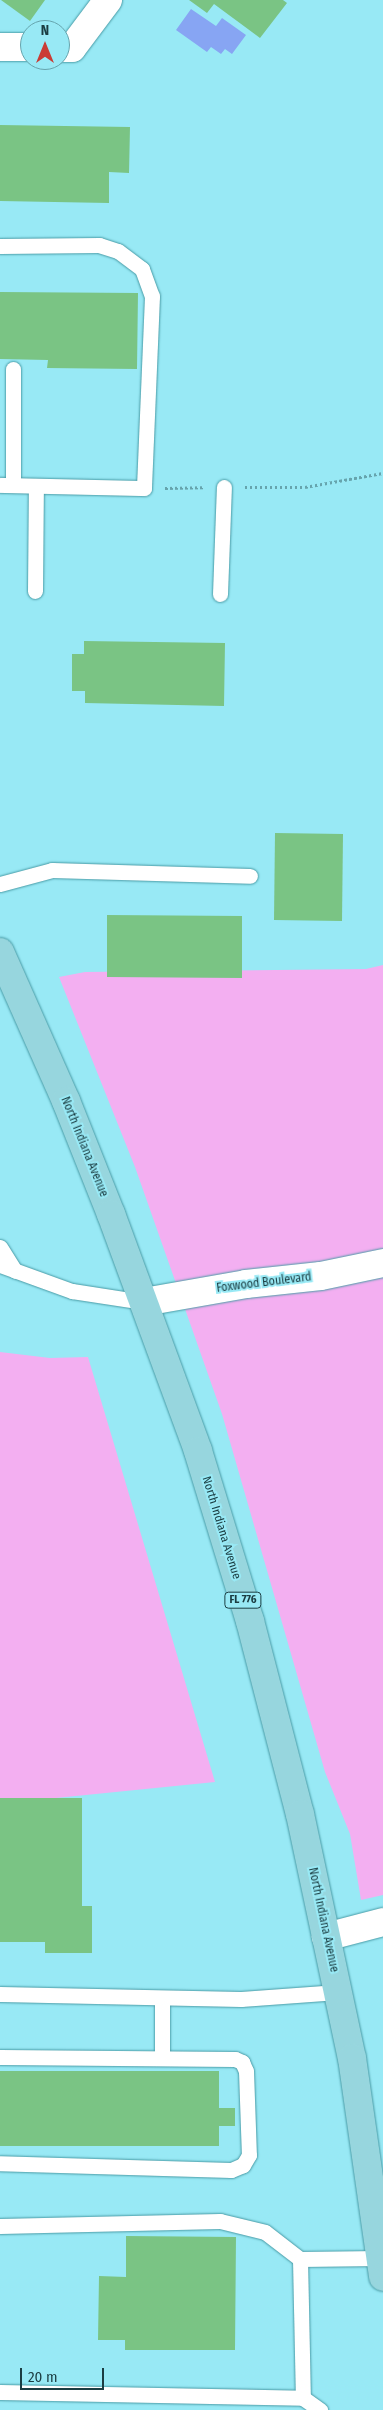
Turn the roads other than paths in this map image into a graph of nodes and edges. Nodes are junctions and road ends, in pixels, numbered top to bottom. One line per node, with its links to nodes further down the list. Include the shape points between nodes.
1 (108, 0): 4 (street)
2 (0, 47): 3 (street)
3 (20, 47)
4 (70, 48)
5 (0, 246): 8 (lane, via 99,245 118,251 142,269 152,296 144,488)
6 (13, 369): 7 (lane)
7 (6, 485): 8 (lane)
8 (36, 486): 10 (lane)
9 (224, 487): 11 (lane)
10 (35, 591)
11 (220, 594)
12 (250, 876): 13 (lane, via 52,870)
13 (0, 884)
14 (0, 952): 19 (main road, North Indiana Avenue / FL 776, via 66,1100)
15 (0, 1247): 18 (lane)
16 (383, 1263): 19 (street, Foxwood Boulevard, via 321,1276 246,1284)
17 (0, 1265): 18 (lane)
18 (15, 1271): 19 (lane, via 72,1291)
19 (144, 1302): 21 (main road, North Indiana Avenue / FL 776, via 198,1451 250,1621 300,1814)
20 (383, 1922): 21 (street)
21 (326, 1937): 22 (main road, North Indiana Avenue / FL 776)
22 (338, 1992): 24 (lane, via 241,1999); 30 (main road, North Indiana Avenue / FL 776, via 352,2058)
23 (0, 1994): 24 (lane)
24 (162, 1998): 25 (lane)
25 (162, 2056): 26 (lane); 27 (lane, via 242,2062 246,2070 249,2155 243,2165 231,2170)
26 (0, 2057)
27 (0, 2163)
28 (0, 2226): 29 (lane, via 220,2221 265,2232)
29 (300, 2259): 30 (lane); 32 (lane)
30 (382, 2268)
31 (0, 2392): 32 (lane)
32 (303, 2398): 33 (lane)
33 (320, 2410)

